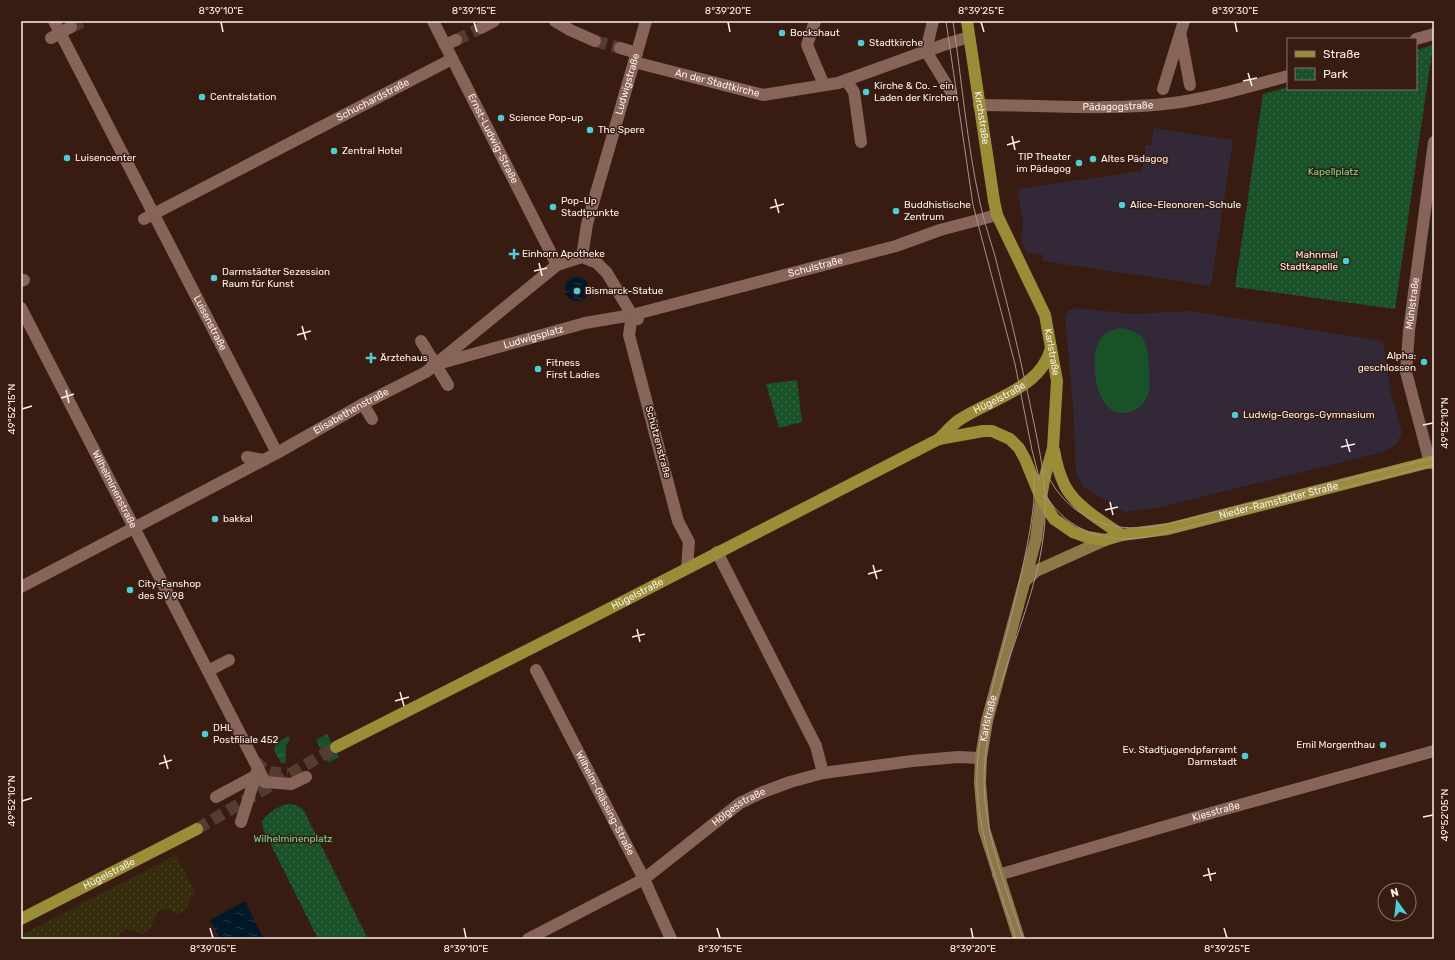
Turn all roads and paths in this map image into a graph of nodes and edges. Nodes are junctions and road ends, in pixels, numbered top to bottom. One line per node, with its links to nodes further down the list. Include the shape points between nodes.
1 (54, 21): 32 (street, Luisenstraße)
2 (434, 21): 17 (street, Ernst-Ludwig-Straße)
3 (494, 21): 10 (street)
4 (556, 21): 16 (street)
5 (646, 21): 20 (street, Ludwigstraße)
6 (815, 21): 24 (street, via 807,45)
7 (933, 21): 19 (street)
8 (967, 21): 13 (main road, Kirchstraße)
9 (1184, 21): 12 (street)
10 (481, 28)
11 (1434, 34): 14 (street)
12 (1181, 35): 25 (street); 26 (street)
13 (969, 37): 19 (street, An der Stadtkirche); 28 (main road, Kirchstraße)
14 (1417, 39)
15 (456, 40): 17 (street)
16 (596, 41)
17 (445, 45): 21 (street, Ernst-Ludwig-Straße)
18 (620, 48): 20 (street, An der Stadtkirche)
19 (926, 52): 23 (street, An der Stadtkirche); 27 (street)
20 (635, 58): 24 (street, An der Stadtkirche, via 763,95); 33 (street, Ludwigstraße, via 583,240)
21 (452, 59): 32 (street, Schuchardstraße, via 271,160); 34 (street, Ernst-Ludwig-Straße)
22 (1287, 76): 28 (street, Pädagogstraße, via 1173,103 1104,106)
23 (846, 80): 24 (street, An der Stadtkirche); 29 (street, via 854,92)
24 (824, 86)
25 (1190, 86)
26 (1163, 89)
27 (951, 92)
28 (978, 105): 31 (main road, Kirchstraße)
29 (861, 142)
30 (1434, 142): 50 (street, Mühlstraße, via 1406,372)
31 (997, 215): 36 (street, Schulstraße, via 940,230 896,246); 38 (main road, Karlstraße, via 1045,315)
32 (149, 216): 47 (street, Luisenstraße, via 264,436)
33 (582, 257): 34 (street, Ludwigsplatz); 36 (street, via 597,263 607,273)
34 (556, 261): 39 (street, Ludwigsplatz)
35 (21, 308): 54 (street, Wilhelminenstraße)
36 (635, 317): 39 (street, Ludwigsplatz, via 585,323); 58 (street, Schützenstraße, via 629,334 678,521 689,542)
37 (421, 341): 39 (street)
38 (1051, 348): 44 (main road, Hügelstraße, via 1042,366 1027,383 959,420); 46 (main road, Karlstraße, via 1057,381)
39 (436, 364): 40 (street, Ludwigsplatz); 41 (street)
40 (426, 372): 42 (street, Elisabethenstraße)
41 (448, 385)
42 (364, 404): 43 (street); 47 (street, Elisabethenstraße)
43 (372, 419)
44 (939, 439): 45 (main road, Hügelstraße, via 983,431 992,431); 57 (main road, Hügelstraße)
45 (1010, 439): 51 (main road, Karlstraße, via 1025,459)
46 (1053, 448): 51 (main road, Karlstraße); 55 (main road, via 1058,470 1066,487 1088,511)
47 (278, 453): 49 (street, Elisabethenstraße)
48 (247, 457): 49 (street)
49 (264, 460): 53 (street, Elisabethenstraße, via 209,484)
50 (1432, 462): 55 (main road, Nieder-Ramstädter Straße, via 1168,529)
51 (1041, 498): 56 (main road, Nieder-Ramstädter Straße, via 1054,519 1065,527 1087,537); 59 (main road, Karlstraße, via 1036,539)
52 (147, 507): 53 (street)
53 (153, 518): 54 (street, Elisabethenstraße)
54 (135, 527): 60 (street, Elisabethenstraße); 63 (street, Wilhelminenstraße)
55 (1122, 535): 56 (main road, Nieder-Ramstädter Straße)
56 (1105, 540): 59 (main road, Nieder-Ramstädter Straße, via 1036,571)
57 (717, 552): 58 (main road, Hügelstraße); 67 (street, via 816,746)
58 (688, 567): 64 (main road, Hügelstraße)
59 (1026, 580): 66 (main road, Karlstraße, via 987,721)
60 (21, 587)
61 (229, 660): 63 (street)
62 (536, 670): 74 (street, Wilhelm-Glässing-Straße)
63 (208, 671): 68 (street, Wilhelminenstraße)
64 (336, 747)
65 (1434, 751): 73 (street, Kiesstraße)
66 (981, 758): 67 (street, Hölgesstraße, via 912,761); 73 (main road, Karlstraße, via 980,783 984,829)
67 (823, 773): 74 (street, Hölgesstraße, via 784,784 740,803)
68 (259, 775): 69 (street, via 291,784); 70 (street); 71 (street)
69 (306, 777)
70 (216, 797)
71 (241, 822)
72 (197, 828): 75 (main road, Hügelstraße)
73 (998, 875): 78 (main road, Karlstraße)
74 (644, 879): 76 (street, Hölgesstraße); 77 (street, Wilhelm-Glässing-Straße)
75 (21, 919)
76 (528, 939)
77 (671, 939)
78 (1019, 939)

